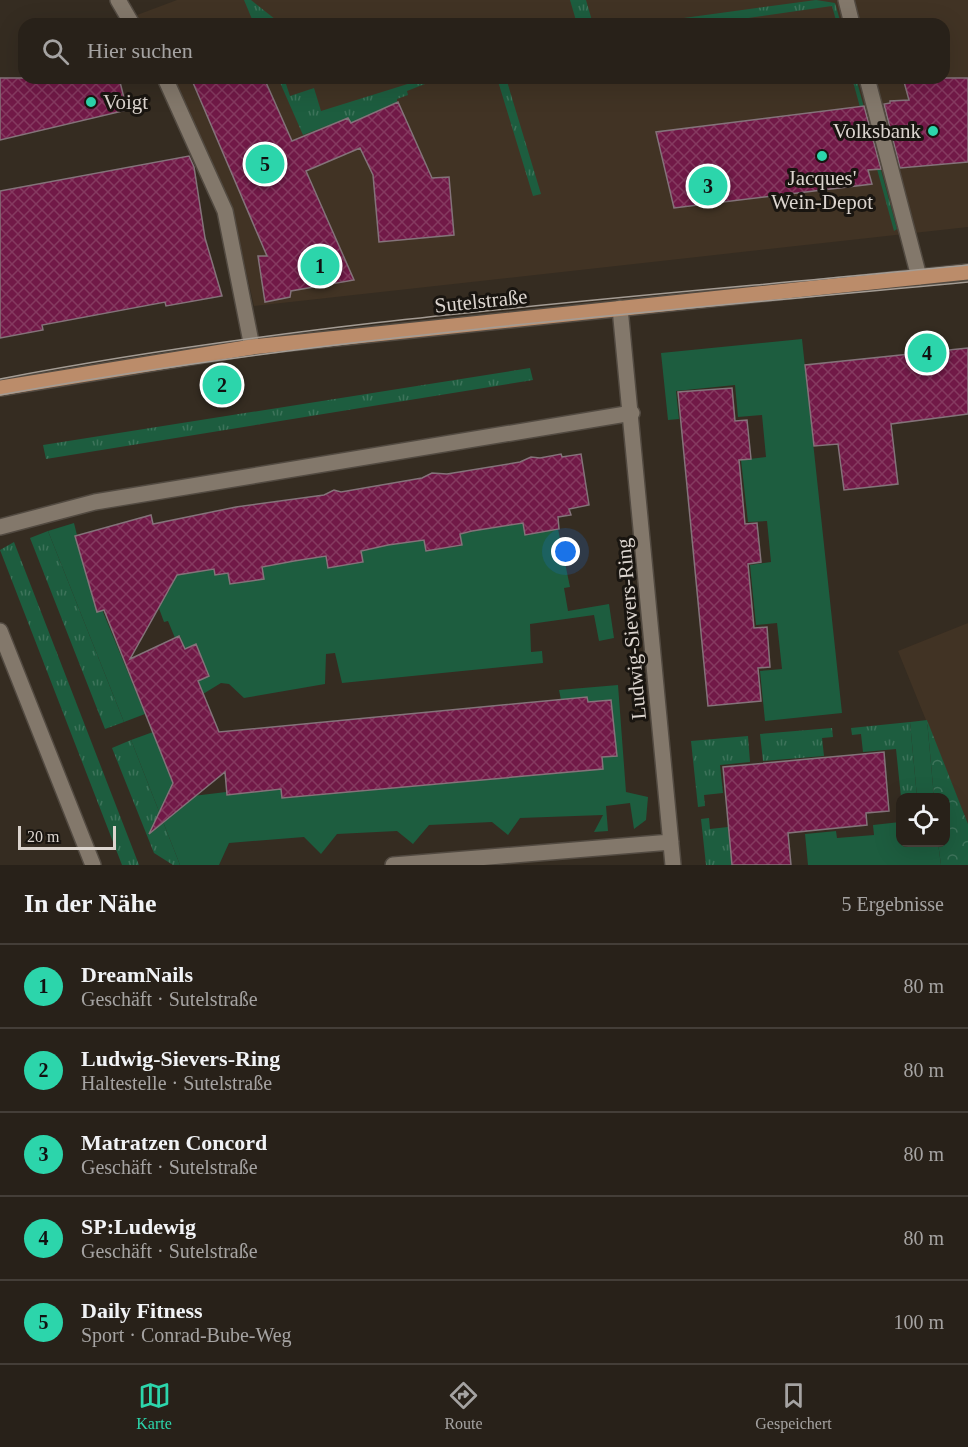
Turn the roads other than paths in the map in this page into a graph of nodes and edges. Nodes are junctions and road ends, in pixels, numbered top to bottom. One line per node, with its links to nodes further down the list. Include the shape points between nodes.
1 (118, 0): 3 (street)
2 (846, 0): 4 (street)
3 (128, 18)
4 (850, 18)
5 (168, 84): 10 (street, via 225,211)
6 (869, 84): 8 (street)
7 (968, 272): 8 (main road, Sutelstraße)
8 (919, 277): 9 (main road, Sutelstraße)
9 (620, 308): 10 (main road, Sutelstraße); 12 (street, Ludwig-Sievers-Ring)
10 (252, 347): 11 (main road, Sutelstraße)
11 (0, 388)
12 (632, 413): 13 (street, via 95,502); 15 (street, Ludwig-Sievers-Ring)
13 (0, 527)
14 (0, 631): 16 (street)
15 (671, 842): 17 (street); 18 (street, Ludwig-Sievers-Ring)
16 (93, 865)
17 (393, 865)
18 (673, 865)

